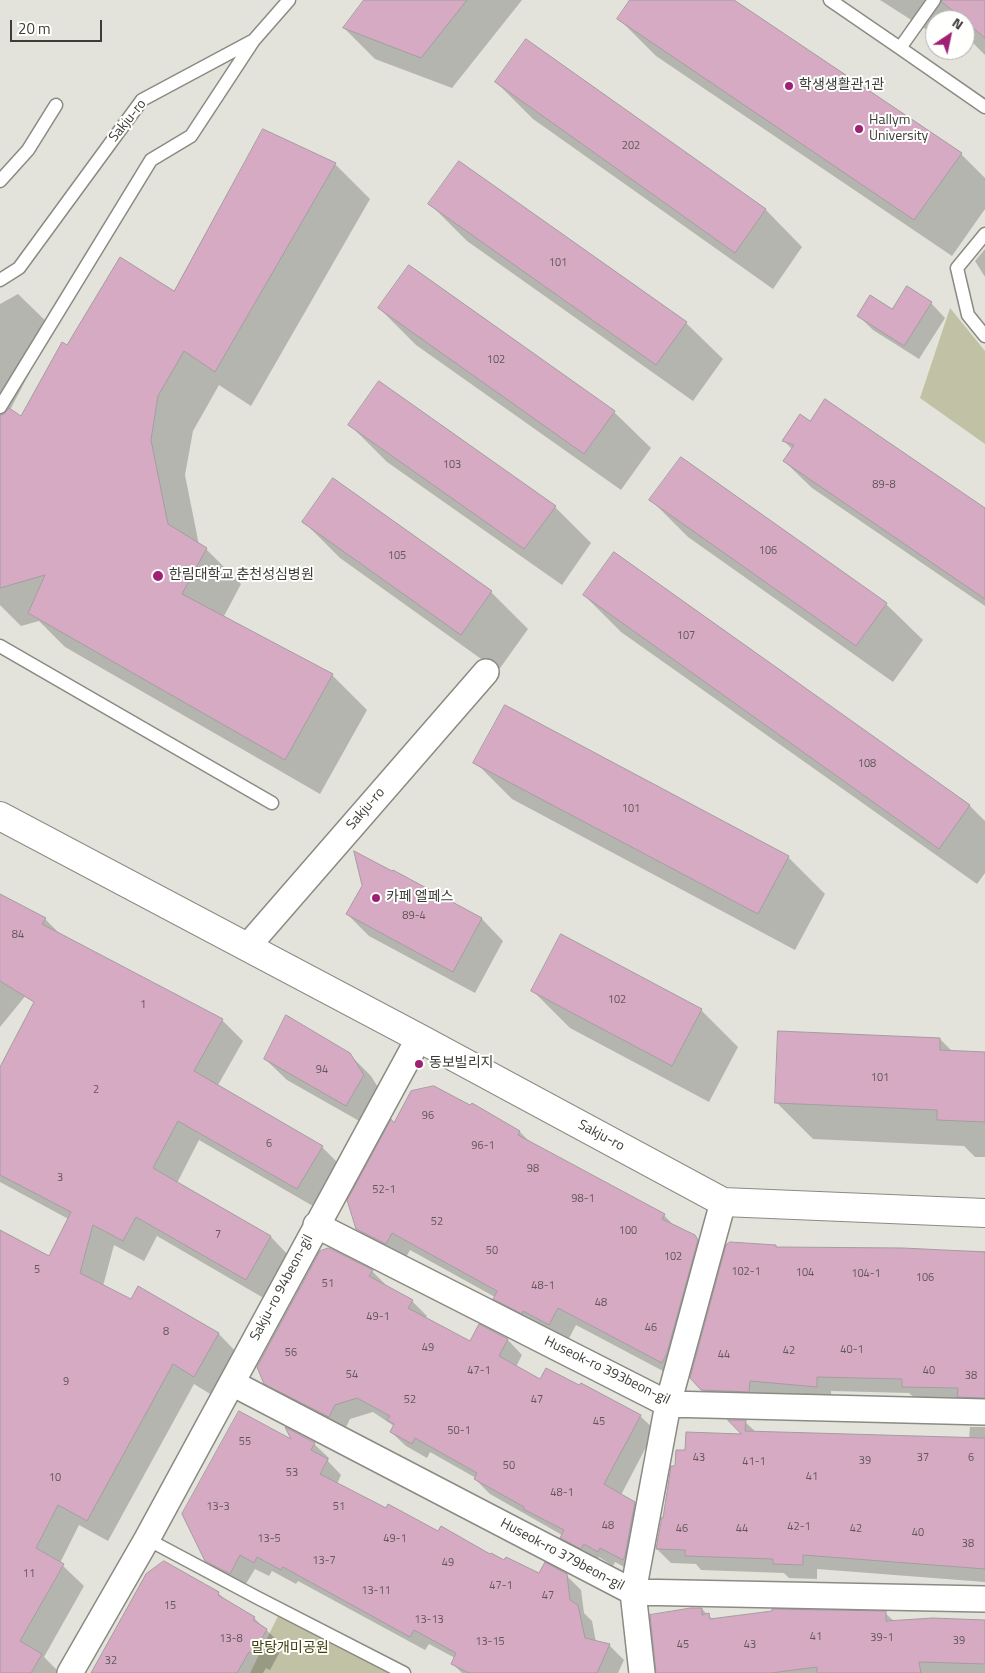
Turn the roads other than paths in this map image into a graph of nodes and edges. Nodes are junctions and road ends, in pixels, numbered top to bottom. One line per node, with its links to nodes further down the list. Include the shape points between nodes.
1 (289, 0): 4 (lane, Sakju-ro)
2 (830, 0): 5 (lane)
3 (934, 0): 5 (lane)
4 (254, 40): 10 (lane, Sakju-ro, via 142,100 19,268); 12 (lane, via 192,136 151,160)
5 (900, 48): 7 (lane)
6 (56, 105): 8 (lane, via 28,150)
7 (985, 108)
8 (0, 181)
9 (985, 234): 11 (lane, via 957,268 968,315)
10 (0, 280)
11 (985, 336)
12 (0, 407)
13 (0, 646): 15 (lane)
14 (486, 672): 17 (street, Sakju-ro)
15 (272, 802)
16 (0, 816): 17 (street, Sakju-ro)
17 (247, 946): 18 (street, Sakju-ro)
18 (419, 1038): 19 (street, Sakju-ro); 21 (street, Sakju-ro 94beon-gil)
19 (723, 1202): 20 (street, Sakju-ro); 23 (street)
20 (985, 1213)
21 (316, 1226): 22 (street, Sakju-ro 94beon-gil); 23 (street, Huseok-ro 393beon-gil)
22 (232, 1383): 25 (street, Sakju-ro 94beon-gil); 26 (street, Huseok-ro 379beon-gil)
23 (668, 1404): 24 (street, Huseok-ro 393beon-gil); 26 (street)
24 (985, 1412)
25 (147, 1539): 28 (street, Sakju-ro 94beon-gil); 29 (lane)
26 (633, 1592): 27 (street, Huseok-ro 379beon-gil); 30 (street)
27 (985, 1599)
28 (70, 1673)
29 (404, 1673)
30 (642, 1673)

